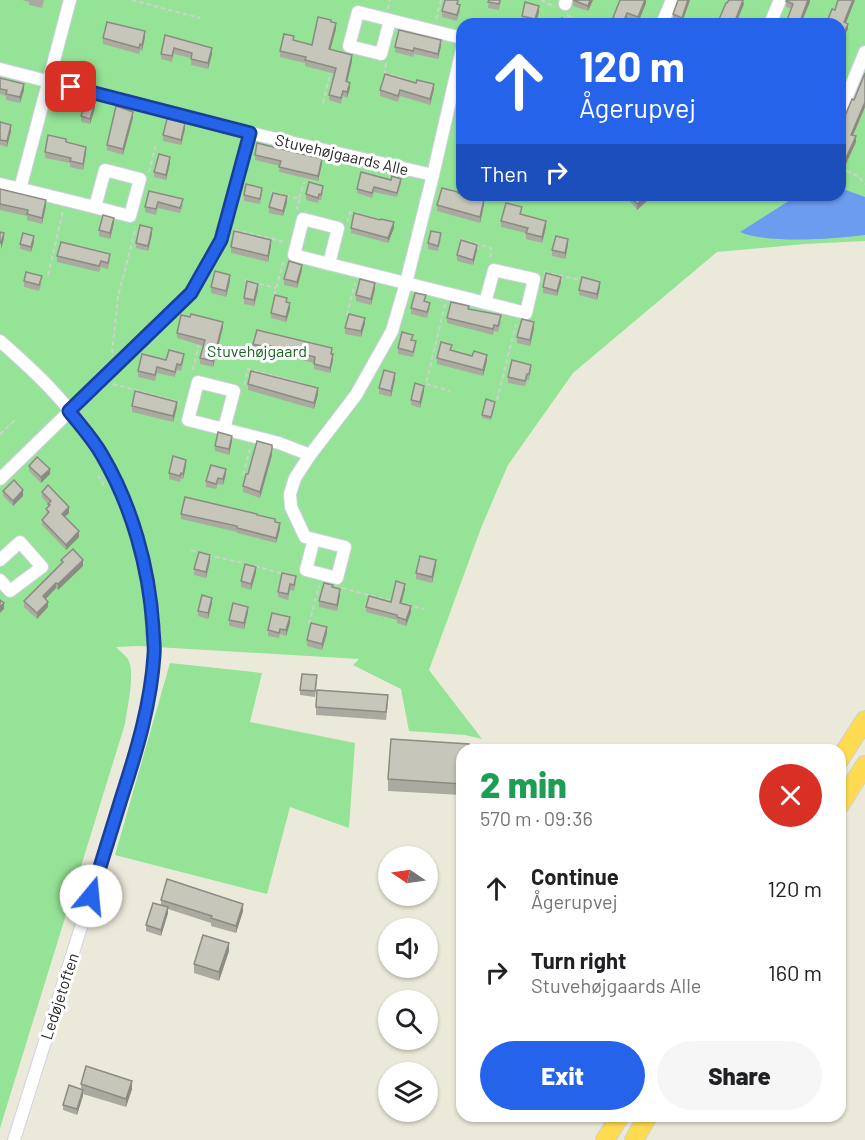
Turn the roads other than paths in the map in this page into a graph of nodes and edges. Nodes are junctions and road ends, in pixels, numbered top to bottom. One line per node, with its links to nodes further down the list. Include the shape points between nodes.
1 (70, 0): 11 (street)
2 (672, 0): 4 (street)
3 (780, 0): 5 (street)
4 (664, 18)
5 (772, 18)
6 (390, 20): 6 (street, via 381,54 349,46 358,12); 7 (street)
7 (456, 36)
8 (865, 52): 12 (street)
9 (0, 69): 11 (street, Stuvehøjgaards Alle)
10 (456, 75): 14 (street)
11 (48, 81): 13 (street, Stuvehøjgaards Alle); 16 (street)
12 (846, 98)
13 (250, 133): 14 (street, Stuvehøjgaards Alle); 22 (street, via 221,240 191,293)
14 (433, 176): 19 (street)
15 (0, 184): 16 (street)
16 (20, 189): 17 (street)
17 (95, 207): 17 (street, via 105,170 140,179 130,216)
18 (329, 264): 18 (street, via 338,228 303,219 294,255); 19 (street)
19 (406, 283): 20 (street); 24 (street, via 392,331 375,364)
20 (485, 303): 20 (street, via 494,270 534,279 526,313)
21 (0, 340): 22 (street, Ledøjetoften, via 50,387)
22 (69, 411): 25 (street); 35 (street, Ledøjetoften, via 101,453 136,531 152,611 152,679 132,765)
23 (224, 429): 23 (street, via 234,391 198,382 188,420); 24 (street)
24 (310, 455): 26 (street, via 290,494 291,507 305,537)
25 (0, 479)
26 (314, 539): 26 (street, via 306,570 337,578 345,547)
27 (0, 560): 28 (street, via 20,542 42,567 10,591)
28 (0, 580)
29 (865, 720): 30 (highway)
30 (846, 750)
31 (865, 765): 32 (highway)
32 (846, 795)
33 (616, 1122): 36 (highway)
34 (644, 1122): 37 (highway)
35 (14, 1140)
36 (605, 1140)
37 (634, 1140)

